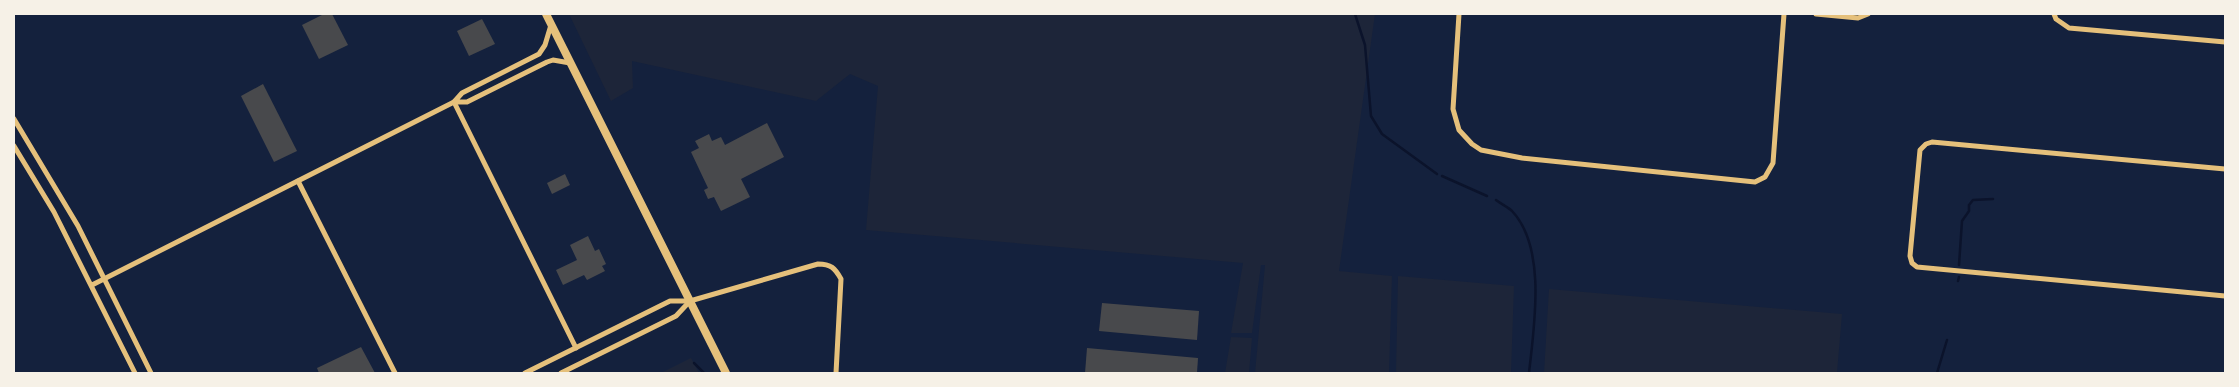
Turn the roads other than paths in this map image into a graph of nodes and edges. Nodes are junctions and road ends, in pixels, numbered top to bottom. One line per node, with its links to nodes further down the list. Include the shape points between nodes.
1 (546, 14): 7 (highway)
2 (1459, 14): 3 (street, via 1453,109 1459,130 1481,150 1522,158 1755,182 1767,174 1773,163)
3 (1784, 14)
4 (1816, 14): 5 (street, via 1858,18)
5 (1868, 14)
6 (2054, 14): 8 (street, via 2069,28)
7 (552, 24): 9 (highway); 10 (street, via 539,54 462,93)
8 (2225, 42)
9 (571, 63): 10 (street, via 547,62 467,102); 18 (highway)
10 (454, 102): 14 (street); 19 (street)
11 (14, 118): 15 (street, via 78,226)
12 (14, 146): 16 (street, via 54,212)
13 (2225, 169): 17 (street, via 1932,142 1920,150 1910,256 1917,267)
14 (298, 181): 15 (street); 22 (street)
15 (104, 278): 16 (street); 21 (street)
16 (92, 285): 20 (street)
17 (2225, 296)
18 (690, 301): 19 (street, via 670,300); 24 (street, via 676,316); 25 (highway); 26 (street, via 788,272 828,264 836,269 842,290)
19 (576, 348): 23 (street)
20 (136, 373)
21 (151, 373)
22 (395, 373)
23 (525, 373)
24 (561, 373)
25 (726, 373)
26 (836, 373)

